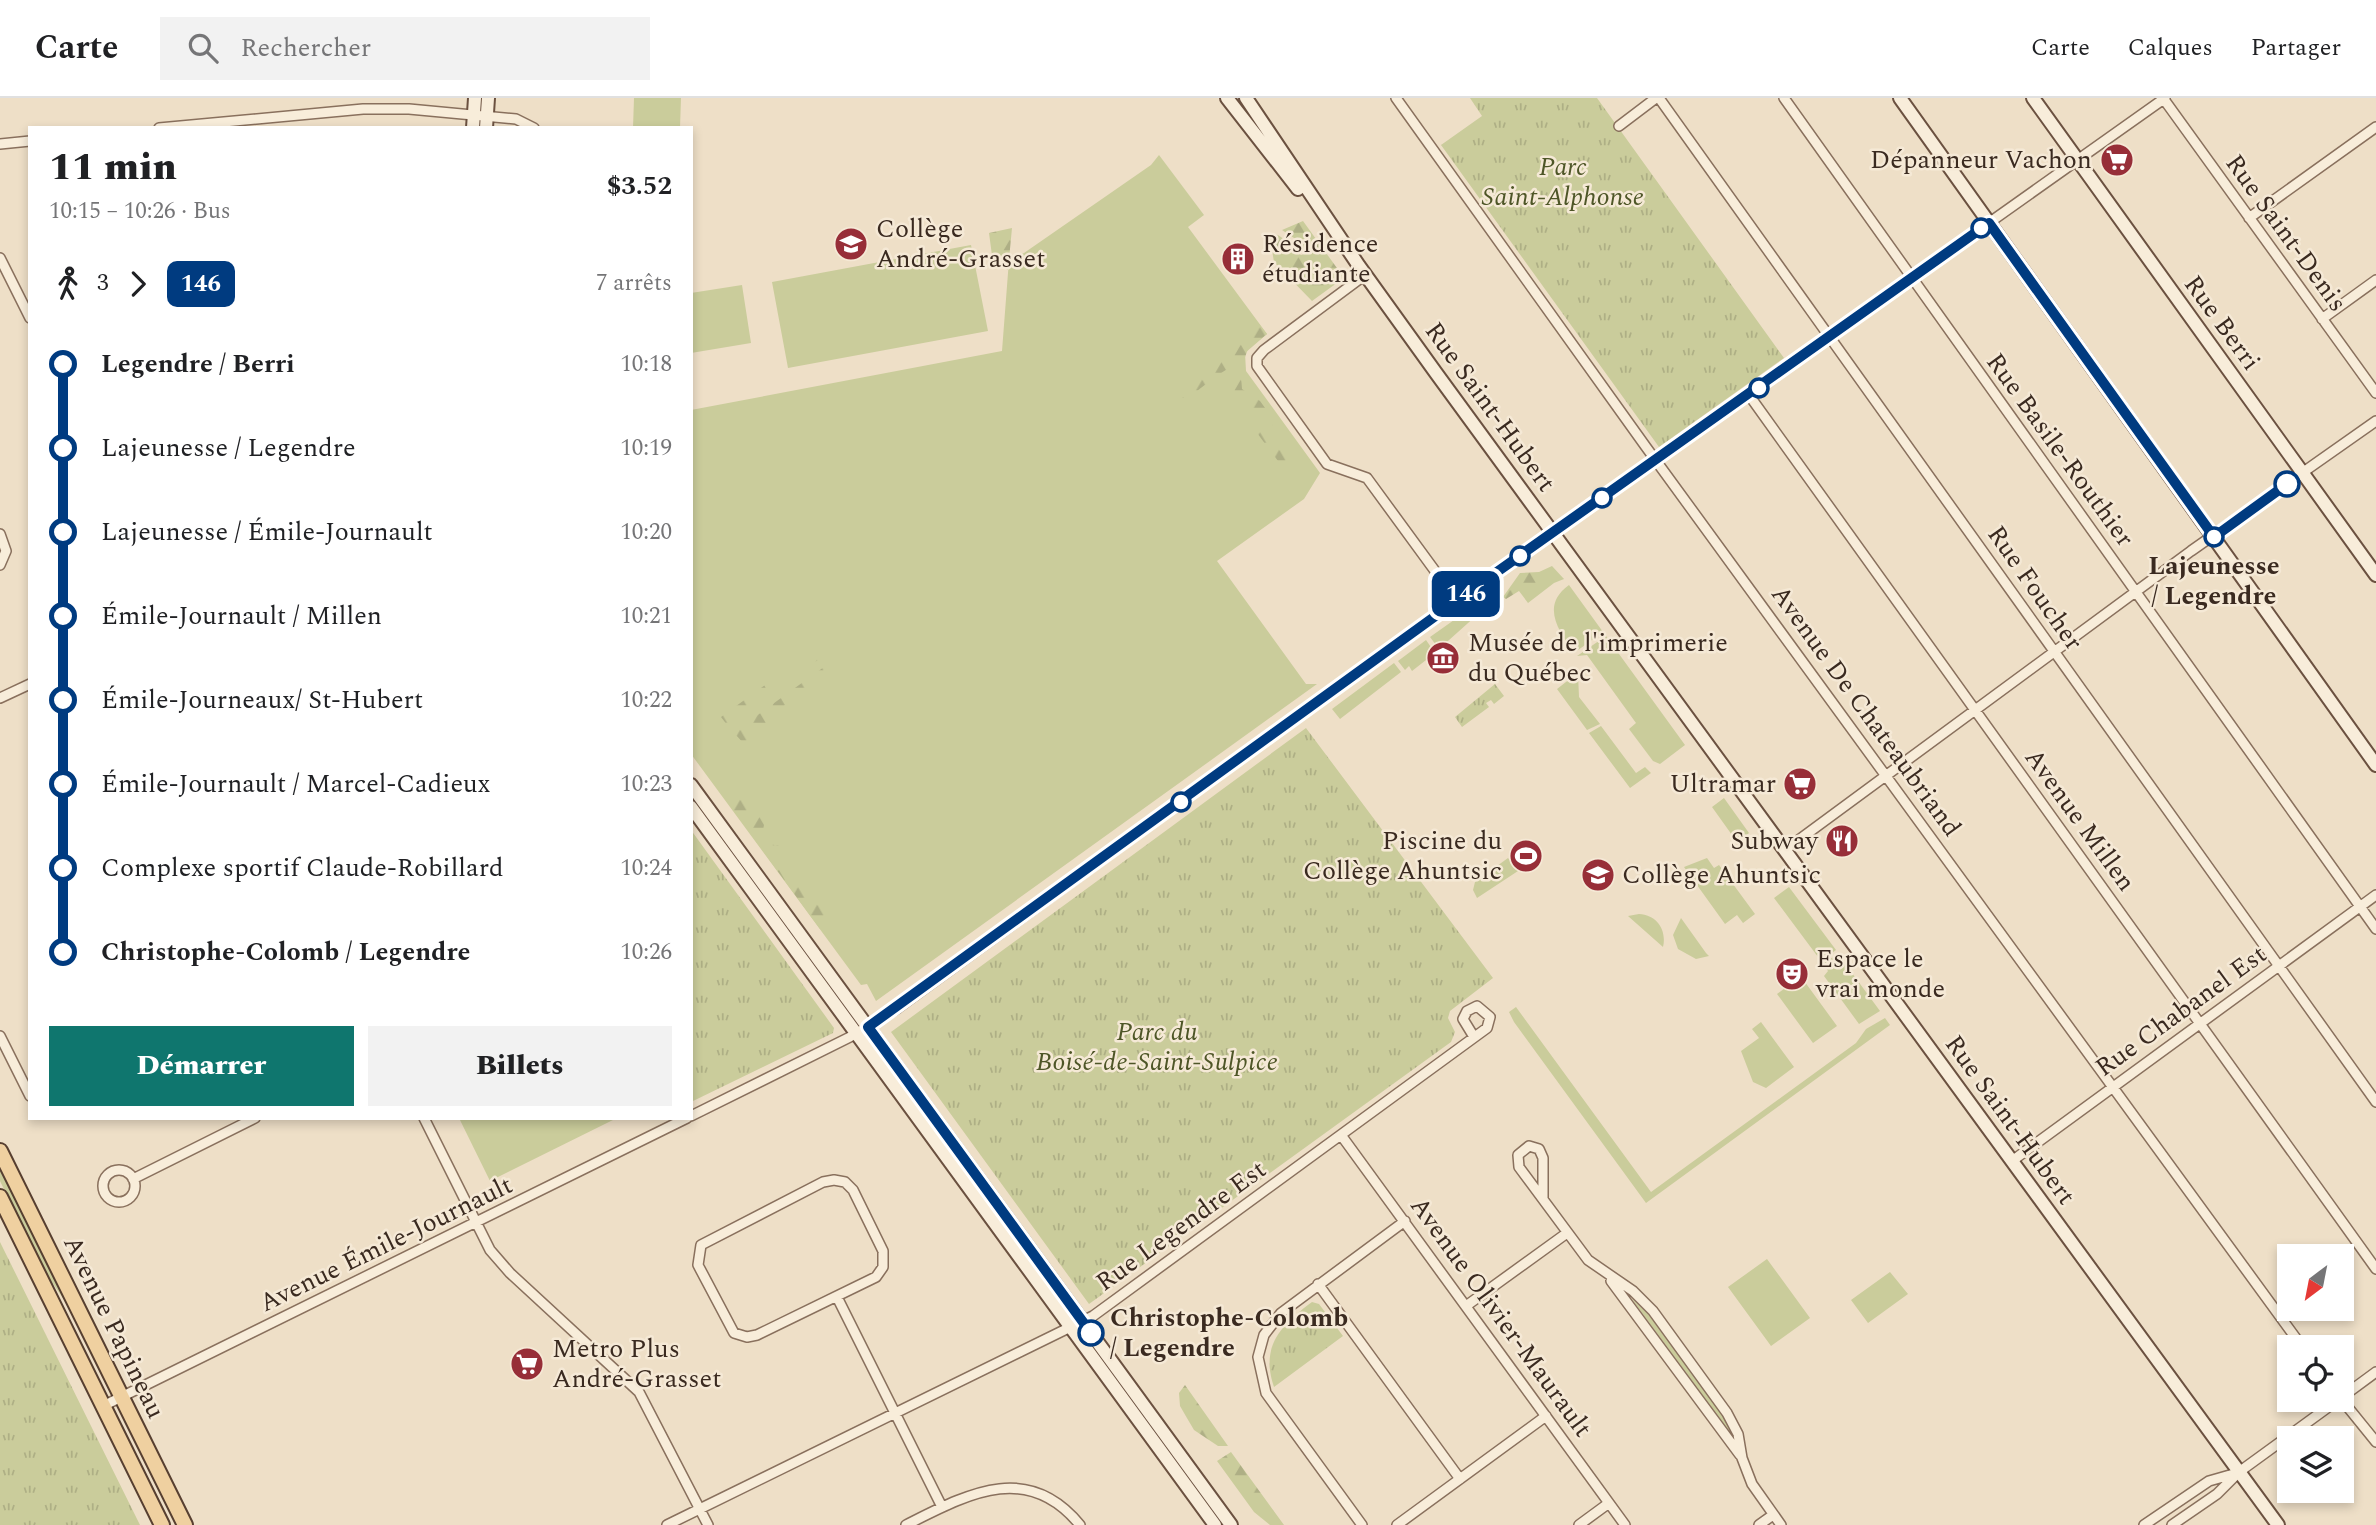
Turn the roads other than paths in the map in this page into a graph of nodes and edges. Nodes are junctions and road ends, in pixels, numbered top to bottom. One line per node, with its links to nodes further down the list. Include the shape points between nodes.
1 (475, 98): 11 (main road)
2 (488, 98): 11 (main road)
3 (1227, 98): 23 (main road, Rue Saint-Hubert)
4 (1246, 98): 23 (main road, Rue Saint-Hubert)
5 (1396, 98): 32 (street, Avenue De Chateaubriand)
6 (1658, 98): 15 (street); 28 (street, Rue Foucher)
7 (1784, 98): 24 (street, Rue Basile-Routhier)
8 (1900, 98): 21 (main road)
9 (2032, 98): 19 (main road, Rue Berri)
10 (2164, 98): 19 (street, Avenue Émile-Journault); 20 (street, Rue Saint-Denis)
11 (480, 121): 12 (street, via 363,108); 14 (street, via 522,120)
12 (222, 124): 13 (street)
13 (190, 126)
14 (531, 126)
15 (1619, 126)
16 (2376, 127): 20 (street)
17 (28, 141): 18 (street)
18 (0, 144)
19 (2078, 162): 21 (street, Avenue Émile-Journault); 33 (main road, Rue Berri)
20 (2249, 218): 27 (street, Rue Saint-Denis)
21 (1989, 223): 24 (street, Avenue Émile-Journault); 36 (main road)
22 (0, 258): 26 (street)
23 (1362, 270): 34 (main road, Rue Saint-Hubert); 40 (street, via 1264,350 1257,366 1328,466 1367,478)
24 (1912, 277): 28 (street, Avenue Émile-Journault); 39 (street, Rue Basile-Routhier)
25 (2376, 280): 27 (street)
26 (28, 314)
27 (2322, 319): 29 (street, Rue Saint-Denis)
28 (1831, 337): 30 (street, Avenue Émile-Journault); 41 (street, Rue Foucher)
29 (2376, 393)
30 (1749, 395): 32 (street, Avenue Émile-Journault); 44 (street, Avenue Millen)
31 (2376, 421): 33 (street)
32 (1657, 461): 34 (street, Avenue Émile-Journault); 46 (street, Avenue De Chateaubriand)
33 (2303, 473): 36 (street); 38 (main road, Rue Berri)
34 (1553, 532): 40 (street, Avenue Émile-Journault); 49 (main road, Rue Saint-Hubert)
35 (0, 534): 37 (street, via 6,551)
36 (2214, 537): 39 (street); 45 (main road)
37 (0, 565)
38 (2376, 575)
39 (2135, 592): 41 (street); 51 (street, Rue Basile-Routhier)
40 (1457, 601): 55 (street, Avenue Émile-Journault)
41 (2054, 651): 44 (street); 53 (street, Rue Foucher)
42 (28, 685): 43 (street)
43 (0, 698)
44 (1976, 710): 46 (street); 54 (street, Avenue Millen)
45 (2376, 765)
46 (1886, 775): 49 (street); 58 (street, Avenue De Chateaubriand)
47 (693, 788): 55 (main road)
48 (693, 810): 55 (main road)
49 (1785, 850): 67 (main road, Rue Saint-Hubert)
50 (2376, 895): 51 (street, Rue Chabanel Est)
51 (2360, 907): 52 (street, Rue Basile-Routhier); 53 (street, Rue Chabanel Est)
52 (2376, 929)
53 (2278, 966): 54 (street, Rue Chabanel Est); 60 (street, Rue Foucher)
54 (2200, 1023): 58 (street, Rue Chabanel Est); 74 (street, Avenue Millen)
55 (862, 1030): 61 (street, Avenue Émile-Journault); 79 (main road)
56 (0, 1036): 59 (street)
57 (1474, 1037): 65 (street, Rue Legendre Est)
58 (2113, 1087): 67 (street, Rue Chabanel Est); 80 (street, Avenue De Chateaubriand)
59 (28, 1092)
60 (2376, 1102)
61 (693, 1115)
62 (251, 1120): 68 (street)
63 (425, 1120): 72 (street)
64 (683, 1120): 72 (street, Avenue Émile-Journault)
65 (1341, 1135): 71 (street, Avenue Olivier-Maurault); 79 (street, Rue Legendre Est)
66 (0, 1151): 83 (main road, Avenue Papineau)
67 (2012, 1161): 91 (main road, Rue Saint-Hubert)
68 (133, 1179)
69 (0, 1197): 84 (main road, Avenue Papineau)
70 (1542, 1199): 70 (street, via 1542,1155 1529,1146 1519,1153 1517,1162); 73 (street)
71 (1405, 1221): 76 (street); 78 (street, Avenue Olivier-Maurault)
72 (475, 1223): 83 (street, Avenue Émile-Journault); 95 (street, via 504,1267 639,1392)
73 (1567, 1233): 75 (street); 78 (street)
74 (2376, 1269)
75 (1608, 1277): 90 (street); 90 (street, via 1633,1291 1653,1311 1727,1413 1738,1434)
76 (1318, 1284): 92 (street); 105 (street, via 1270,1324 1259,1351 1259,1372 1274,1406)
77 (837, 1297): 77 (street, via 757,1335 740,1336 731,1331 699,1268 698,1251 710,1238 823,1182 842,1181 853,1190 885,1260 876,1277); 85 (street)
78 (1466, 1306): 88 (street, Avenue Olivier-Maurault)
79 (1076, 1324): 85 (street, Rue Legendre Est); 103 (main road); 104 (main road)
80 (2294, 1335)
81 (2376, 1372): 82 (street)
82 (2354, 1388)
83 (121, 1397): 84 (street, Avenue Émile-Journault); 98 (main road, Avenue Papineau)
84 (103, 1406): 97 (main road, Avenue Papineau)
85 (894, 1412): 94 (street); 95 (street, Rue Legendre Est)
86 (2322, 1412): 91 (street)
87 (2351, 1412): 89 (street)
88 (1546, 1416): 92 (street); 93 (street, Avenue Olivier-Maurault)
89 (2376, 1442)
90 (1742, 1458): 96 (street)
91 (2239, 1472): 111 (street, via 2209,1481); 112 (street, via 2217,1494); 113 (main road, Rue Saint-Hubert)
92 (1460, 1479): 106 (street)
93 (1609, 1503): 107 (street); 108 (street, Avenue Olivier-Maurault)
94 (942, 1507): 101 (street); 102 (street, via 981,1490 1019,1489 1055,1502)
95 (699, 1508): 99 (street, Rue Legendre Est); 100 (street)
96 (1773, 1515): 109 (street); 110 (street)
97 (162, 1525)
98 (185, 1525)
99 (667, 1525)
100 (708, 1525)
101 (906, 1525)
102 (1080, 1525)
103 (1215, 1525)
104 (1231, 1525)
105 (1362, 1525)
106 (1397, 1525)
107 (1579, 1525)
108 (1625, 1525)
109 (1759, 1525)
110 (1781, 1525)
111 (2144, 1525)
112 (2172, 1525)
113 (2278, 1525)

